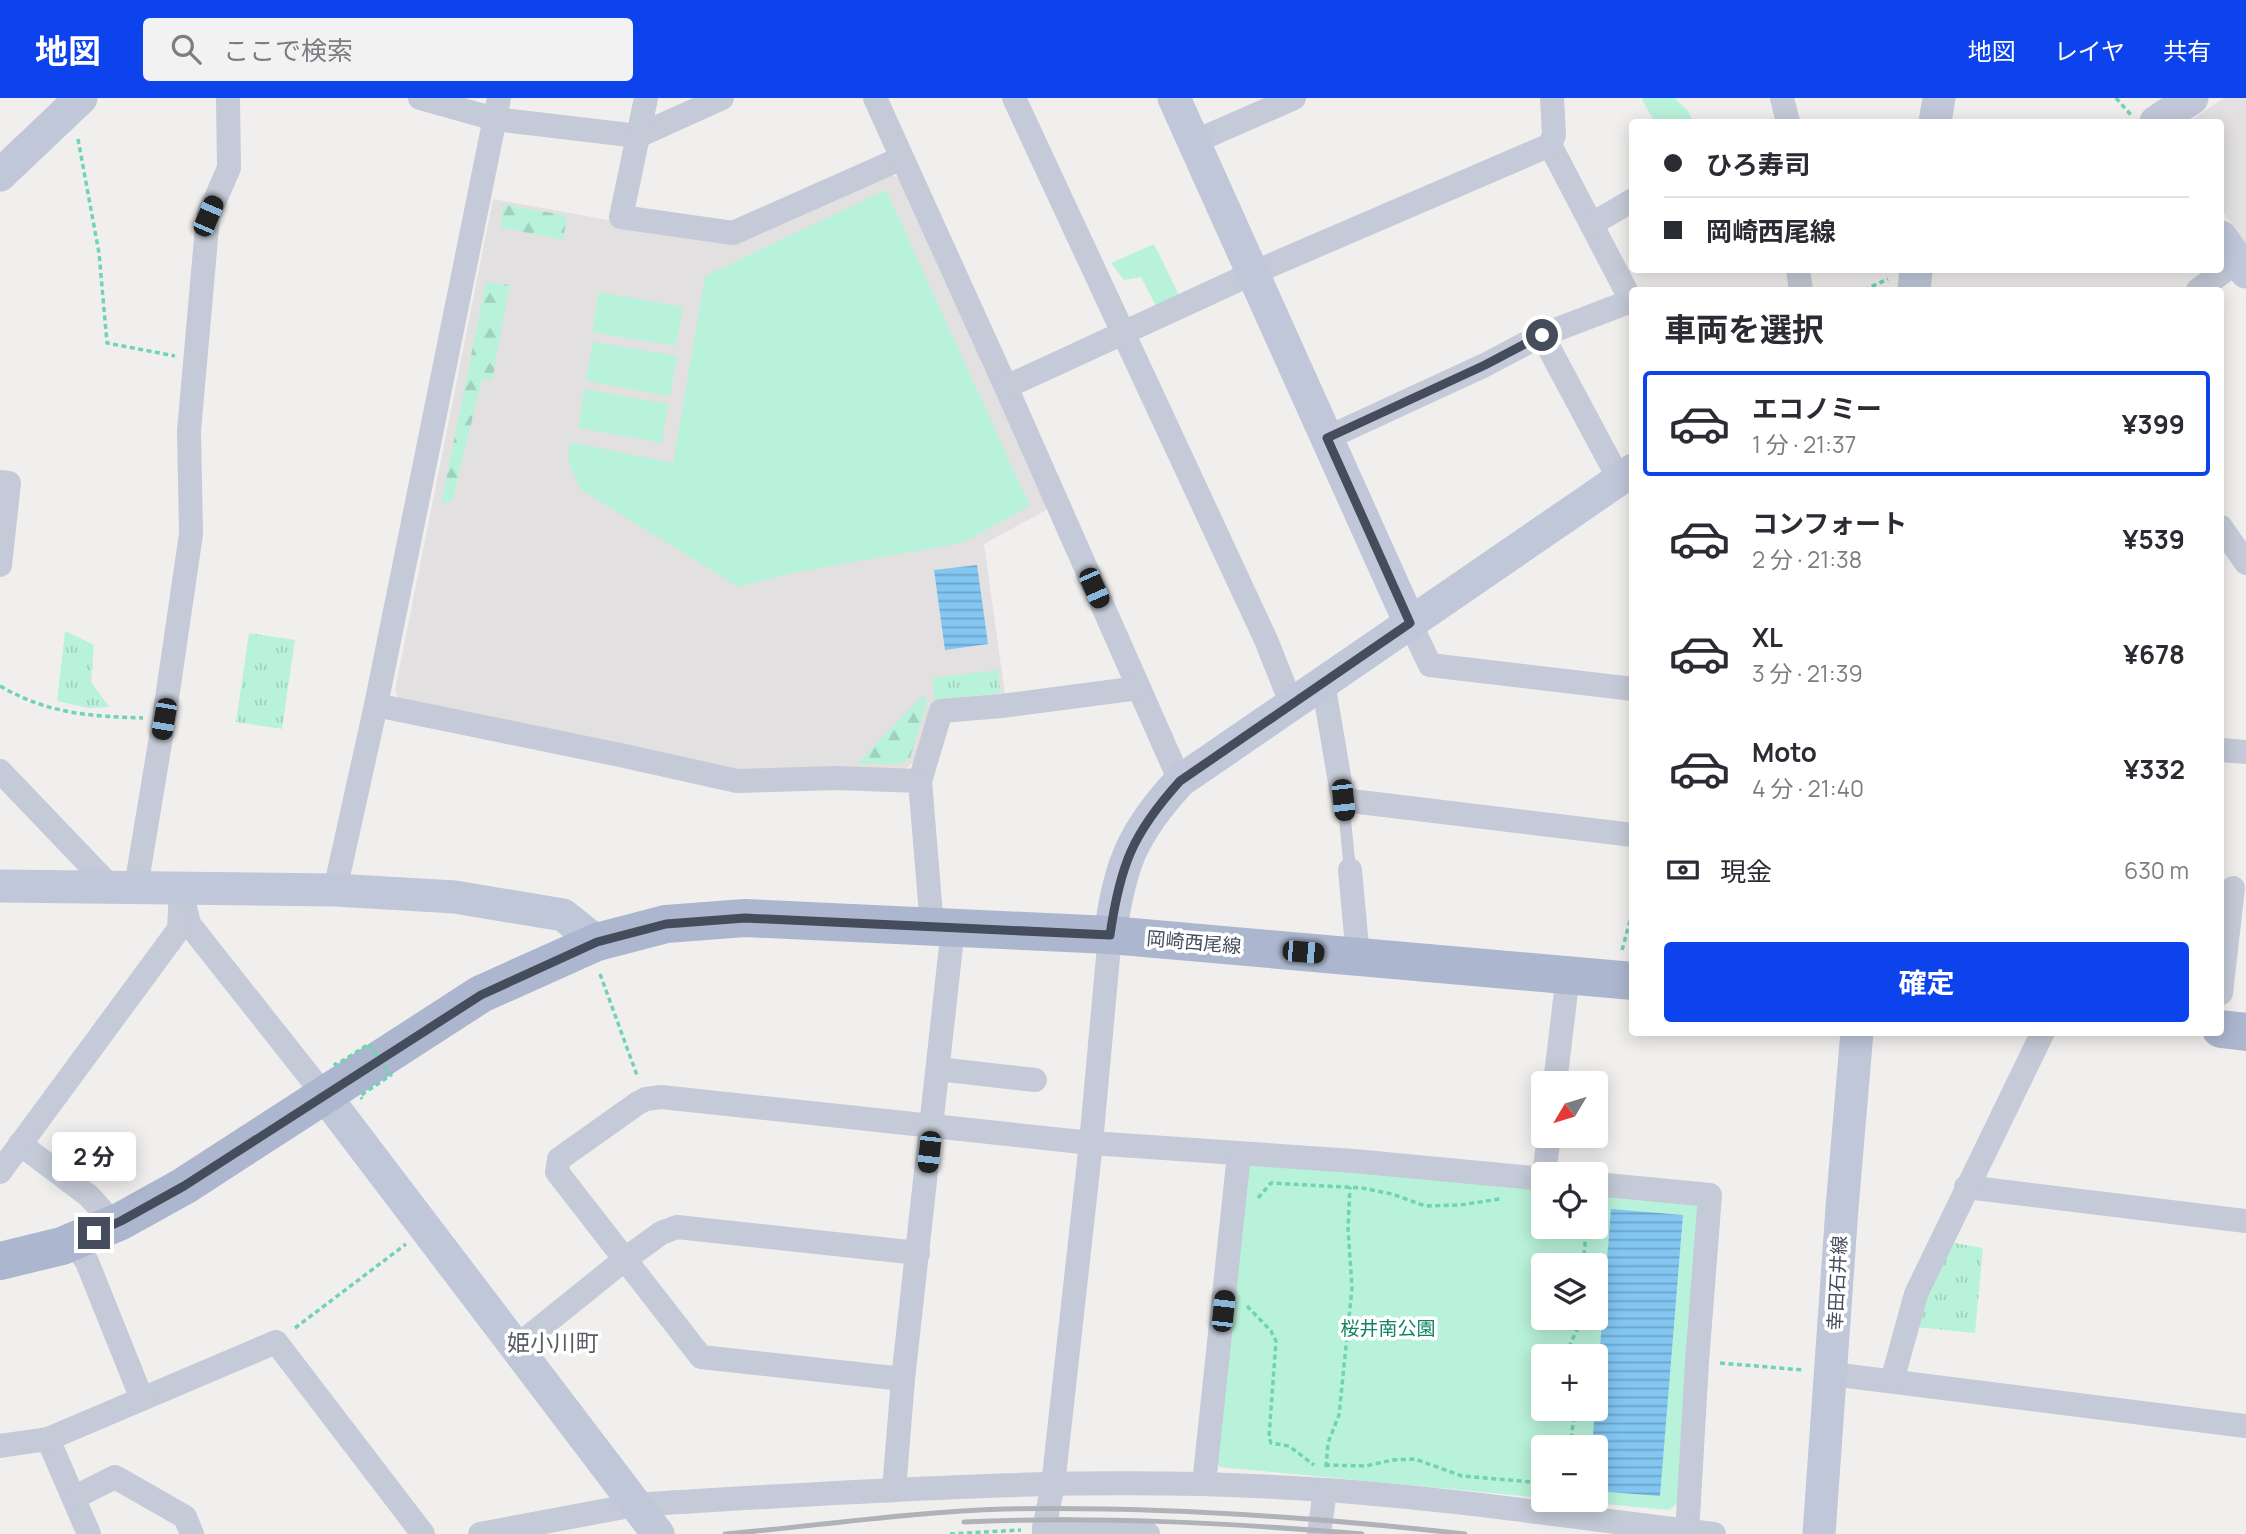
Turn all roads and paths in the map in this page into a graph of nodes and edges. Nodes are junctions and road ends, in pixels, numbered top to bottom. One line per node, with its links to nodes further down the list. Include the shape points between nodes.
1 (81, 98): 25 (street)
2 (228, 98): 35 (street, via 229,168 208,216)
3 (420, 98): 15 (street)
4 (646, 98): 21 (street)
5 (722, 98): 21 (street)
6 (875, 98): 24 (street)
7 (1014, 98): 33 (street)
8 (1174, 98): 22 (street)
9 (1294, 98): 22 (street)
10 (1552, 98): 23 (street, via 1554,135)
11 (1782, 98): 16 (street)
12 (1939, 98): 17 (street)
13 (2116, 98): 18 (path)
14 (2192, 98): 19 (street)
15 (497, 109): 21 (street); 49 (street)
16 (1787, 119)
17 (1936, 119)
18 (2143, 119)
19 (2146, 119)
20 (77, 135): 35 (path, via 99,253 107,344)
21 (638, 136): 24 (street, via 621,217 733,233)
22 (1194, 142): 28 (street)
23 (1549, 145): 27 (street); 28 (street)
24 (902, 158): 36 (street)
25 (0, 174)
26 (1629, 202): 27 (street)
27 (1592, 224): 31 (street)
28 (1253, 273): 33 (street); 37 (street)
29 (2216, 273): 30 (street)
30 (2201, 287)
31 (1629, 296)
32 (1629, 303): 34 (street)
33 (1122, 333): 36 (street); 48 (street)
34 (1542, 335): 37 (street); 38 (street)
35 (197, 360): 50 (street, via 189,431 191,534)
36 (1006, 387): 46 (street)
37 (1327, 438): 43 (street)
38 (1626, 475): 43 (street)
39 (0, 482): 42 (street, via 9,483)
40 (2224, 531): 41 (street)
41 (2246, 563)
42 (0, 565)
43 (1410, 623): 44 (street); 47 (street, via 1430,665)
44 (1323, 682): 48 (street); 56 (street)
45 (0, 686): 50 (path, via 63,712)
46 (1139, 688): 54 (street, via 941,711); 55 (street)
47 (1629, 689)
48 (1291, 703): 55 (street)
49 (376, 705): 54 (street, via 737,781); 63 (street)
50 (164, 719): 60 (street)
51 (2224, 750): 52 (street)
52 (2246, 752)
53 (0, 771): 60 (street)
54 (920, 781): 64 (street)
55 (1180, 781): 65 (street, via 1139,832 1117,889)
56 (1343, 800): 57 (street); 58 (lane)
57 (1629, 835)
58 (1350, 870): 68 (street)
59 (0, 886): 60 (street)
60 (123, 887): 62 (street)
61 (2233, 888): 69 (street)
62 (181, 889): 63 (street); 78 (street, via 189,924); 84 (street, via 179,929)
63 (335, 890): 67 (street, via 454,897 563,915)
64 (942, 927): 65 (main road, 岡崎西尾線); 67 (main road, 岡崎西尾線, via 745,918 666,924); 76 (street)
65 (1110, 935): 68 (main road, 岡崎西尾線); 83 (street)
66 (1629, 948): 70 (path)
67 (598, 957): 78 (main road, 岡崎西尾線, via 481,995); 81 (path)
68 (1358, 957): 71 (main road, 岡崎西尾線)
69 (2224, 967)
70 (1627, 968): 71 (main road, 岡崎西尾線)
71 (1569, 975): 77 (street)
72 (2224, 1029): 73 (main road)
73 (2246, 1032)
74 (1857, 1036): 105 (street, 幸田石井線, via 1842,1208)
75 (2041, 1036): 90 (street)
76 (938, 1069): 79 (street); 82 (street)
77 (1557, 1071)
78 (329, 1079): 80 (path, bridge, via 336,1065 369,1044 391,1075 360,1096); 95 (main road, 岡崎西尾線, via 184,1186); 103 (street)
79 (1035, 1080)
80 (362, 1099)
81 (646, 1099): 82 (street); 99 (street, via 559,1159 557,1172)
82 (932, 1126): 83 (street); 98 (street)
83 (1091, 1143): 85 (street); 114 (street)
84 (12, 1146): 87 (street); 95 (street, via 89,1196)
85 (1239, 1154): 86 (street); 115 (street)
86 (1354, 1161): 88 (street); 91 (path)
87 (0, 1172)
88 (1531, 1176)
89 (1608, 1185): 104 (street, via 1710,1195)
90 (1966, 1187): 94 (street); 107 (street, via 1916,1294)
91 (1350, 1188): 92 (path, via 1271,1183); 93 (path, via 1392,1194 1425,1206); 112 (path, via 1352,1288 1339,1415 1328,1443)
92 (1256, 1200)
93 (1509, 1200)
94 (2246, 1221)
95 (114, 1224): 96 (main road, 岡崎西尾線)
96 (73, 1241): 100 (main road, 岡崎西尾線); 108 (street, via 87,1262)
97 (410, 1241): 102 (path)
98 (918, 1253): 99 (street, via 677,1227); 106 (street)
99 (624, 1260): 103 (street); 106 (street, via 701,1357)
100 (0, 1261)
101 (1246, 1305): 112 (path, via 1276,1342 1271,1443 1289,1446)
102 (276, 1342): 108 (street); 123 (street)
103 (516, 1347): 118 (street)
104 (1697, 1362): 105 (path); 120 (street)
105 (1820, 1372): 107 (street); 130 (street, 幸田石井線)
106 (903, 1378): 116 (street)
107 (1892, 1381): 109 (street)
108 (142, 1399): 110 (street)
109 (2246, 1426)
110 (48, 1439): 111 (street); 117 (street)
111 (0, 1446)
112 (1325, 1477): 113 (path, via 1392,1460 1415,1459 1462,1476); 115 (street); 120 (street); 128 (street)
113 (1531, 1482)
114 (1053, 1485): 115 (street); 116 (street); 119 (street)
115 (1204, 1485)
116 (894, 1490): 118 (street)
117 (75, 1497): 121 (street); 122 (street, via 115,1477 185,1517)
118 (635, 1505): 124 (street); 125 (street)
119 (1044, 1531): 126 (path); 127 (street)
120 (1687, 1532): 129 (street)
121 (89, 1534)
122 (192, 1534)
123 (423, 1534)
124 (480, 1534)
125 (658, 1534)
126 (950, 1534)
127 (1148, 1534)
128 (1319, 1534)
129 (1714, 1534)
130 (1819, 1534)

